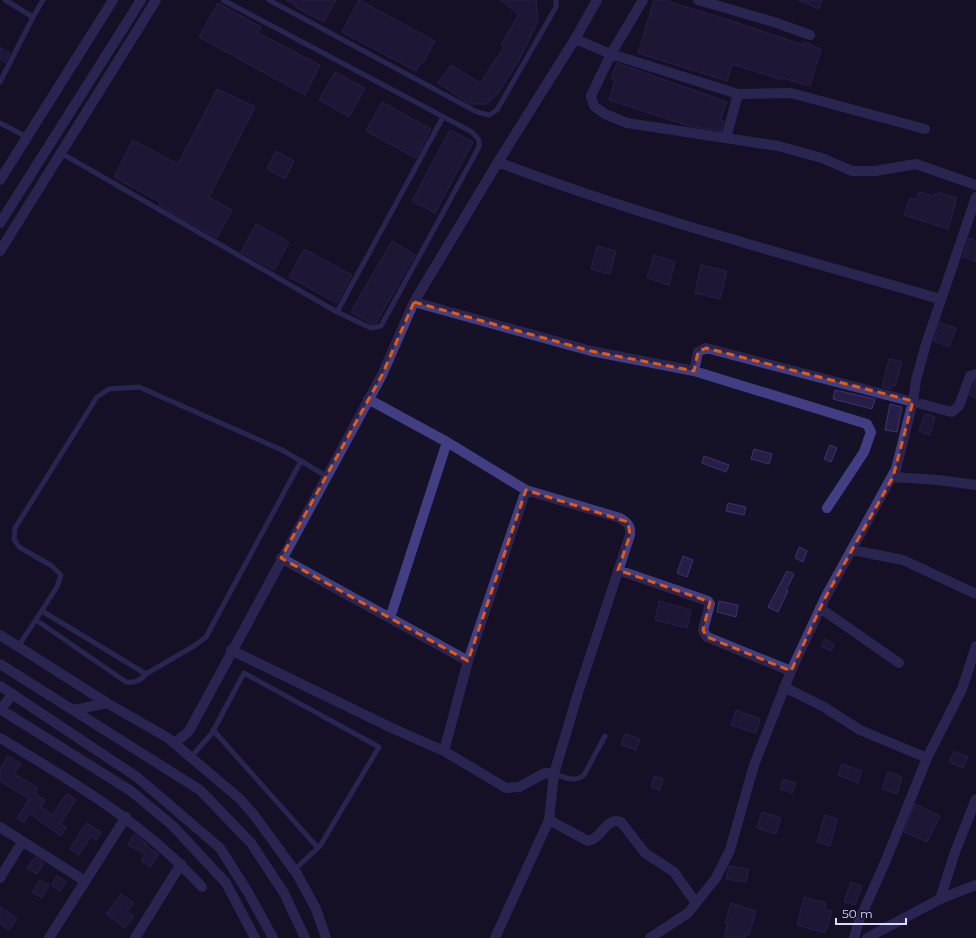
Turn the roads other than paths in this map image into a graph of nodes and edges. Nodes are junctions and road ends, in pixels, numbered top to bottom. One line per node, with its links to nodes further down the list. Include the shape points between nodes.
1 (5, 0): 12 (lane)
2 (44, 0): 12 (lane)
3 (113, 0): 21 (street)
4 (141, 0): 28 (street)
5 (156, 0): 23 (street)
6 (223, 0): 18 (lane)
7 (268, 0): 8 (lane, via 477,112 489,115 497,110 556,7)
8 (556, 0)
9 (597, 0): 14 (street)
10 (643, 0): 15 (street)
11 (698, 0): 13 (street)
12 (33, 17): 16 (lane)
13 (810, 35)
14 (575, 39): 15 (street); 24 (street)
15 (611, 54): 17 (street); 22 (street, via 591,96 594,106 605,114 627,123)
16 (0, 82)
17 (738, 94): 20 (street, via 791,93); 22 (street)
18 (443, 117): 32 (lane); 32 (lane, via 477,136 479,147 385,321 377,328 371,328)
19 (0, 123): 21 (lane)
20 (925, 129)
21 (27, 137): 25 (street)
22 (726, 138): 26 (street, via 778,146 822,158 859,172 875,172 916,164)
23 (60, 154): 29 (street); 32 (lane)
24 (498, 162): 30 (street, via 550,182 740,241); 31 (street)
25 (0, 180)
26 (976, 185)
27 (976, 198): 30 (street)
28 (0, 224)
29 (0, 251)
30 (940, 299): 36 (street, via 916,380)
31 (414, 302): 33 (street, via 591,351); 35 (street, via 382,375)
32 (337, 312)
33 (694, 371): 36 (street, via 698,352 706,348 838,384); 43 (street, via 866,424 871,432 864,452)
34 (976, 374): 36 (street, via 970,376 959,406 952,412)
35 (368, 399): 37 (street); 39 (street)
36 (913, 401): 40 (street)
37 (447, 442): 42 (street); 50 (street)
38 (300, 461): 39 (lane); 49 (lane, via 282,450 139,387 109,389 97,398 15,528 14,539 19,547 52,566 61,575 57,587); 60 (lane, via 206,637)
39 (326, 476): 45 (street)
40 (893, 477): 41 (street); 44 (street, via 878,499)
41 (976, 486)
42 (526, 490): 46 (street, via 628,522 630,535); 56 (street)
43 (827, 508)
44 (852, 550): 47 (street, via 903,560); 48 (street)
45 (281, 558): 50 (street); 55 (street)
46 (618, 570): 59 (street, via 708,601 709,609 703,630 707,637); 74 (street)
47 (976, 594)
48 (820, 608): 57 (street); 59 (street)
49 (42, 611): 51 (lane); 60 (lane)
50 (390, 618): 56 (street)
51 (36, 620): 54 (lane); 60 (lane, via 126,682 141,680)
52 (0, 635): 54 (street)
53 (976, 646): 73 (street, via 962,689)
54 (18, 647): 64 (street)
55 (231, 650): 70 (street, via 189,731); 71 (street)
56 (468, 661): 71 (street)
57 (899, 663)
58 (0, 664): 66 (street)
59 (791, 671): 62 (street)
60 (146, 674)
61 (0, 686): 63 (street)
62 (784, 687): 73 (street, via 824,707 860,730); 88 (street, via 754,765 730,850 716,878)
63 (13, 694): 65 (street); 92 (street, via 137,777 220,848)
64 (107, 703): 66 (street); 70 (street)
65 (0, 709): 91 (street, via 131,791 173,826 226,883)
66 (74, 710): 93 (street, via 200,790 210,799 251,843 284,894)
67 (213, 730): 72 (lane); 80 (lane); 80 (lane, via 244,673 379,746)
68 (605, 736): 74 (lane, via 581,778 572,779)
69 (0, 738): 76 (street)
70 (175, 743): 72 (street)
71 (444, 751): 74 (street, via 506,788 519,787 545,773)
72 (192, 757): 82 (street, via 247,807)
73 (927, 758): 97 (street, via 889,853 858,921)
74 (554, 774): 77 (street)
75 (976, 799): 87 (street)
76 (126, 817): 81 (street); 84 (street)
77 (549, 820): 88 (street, via 588,841 596,838 609,823 621,822 645,853 674,872); 95 (street)
78 (0, 827): 79 (street)
79 (22, 842): 83 (street); 84 (street)
80 (318, 848): 82 (lane)
81 (181, 864): 86 (street); 90 (street)
82 (294, 870): 94 (street, via 316,909)
83 (0, 878)
84 (85, 881): 89 (street)
85 (976, 885): 87 (street)
86 (202, 887)
87 (940, 899): 98 (street)
88 (696, 903): 96 (street, via 681,919)
89 (49, 938)
90 (135, 938)
91 (255, 938)
92 (273, 938)
93 (305, 938)
94 (326, 938)
95 (495, 938)
96 (650, 938)
97 (854, 938)
98 (867, 938)

